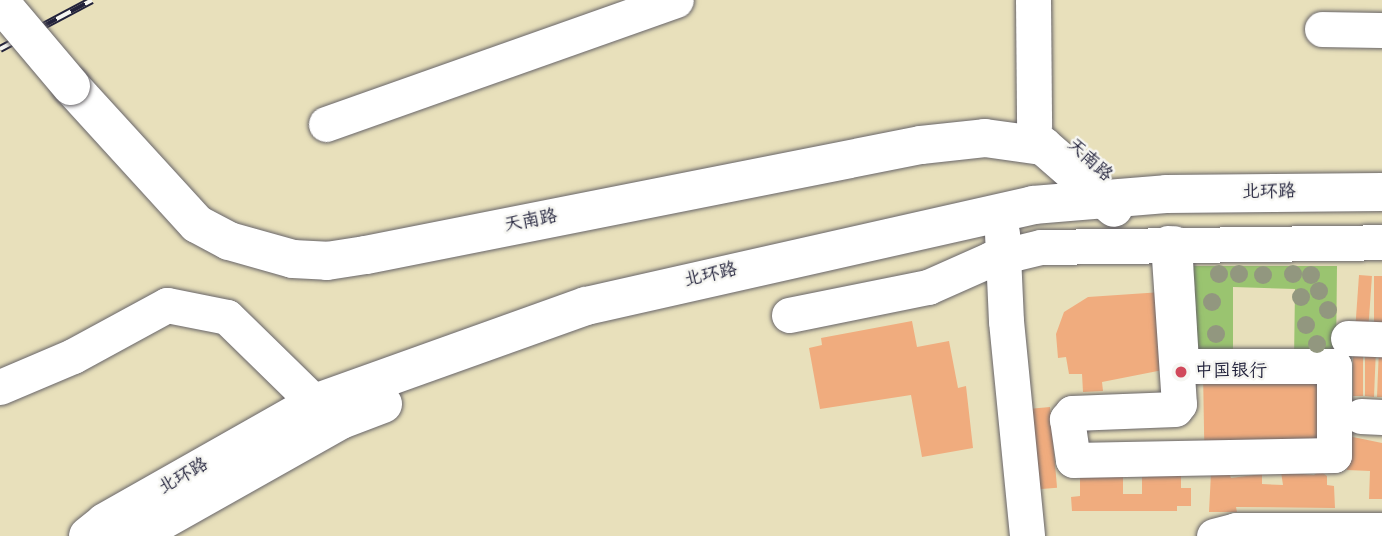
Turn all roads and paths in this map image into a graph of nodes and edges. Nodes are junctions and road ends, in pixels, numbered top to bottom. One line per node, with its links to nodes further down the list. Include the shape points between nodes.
1 (19, 0): 7 (main road, 天南路)
2 (676, 0): 8 (street)
3 (1033, 0): 9 (street)
4 (0, 2): 7 (main road, 天南路, bridge)
5 (1322, 29): 6 (street)
6 (1382, 30)
7 (76, 82): 9 (main road, 天南路, via 212,215 261,236 300,245 342,243 921,130 987,124); 11 (main road, 天南路, via 197,224 253,250 293,259 327,261 366,255 921,145 985,138 1043,146)
8 (326, 124)
9 (1034, 126): 12 (main road, 天南路, via 1070,141)
10 (1382, 192): 12 (main road, 北环路)
11 (1100, 199): 12 (main road, 北环路); 15 (main road, 北环路)
12 (1139, 206): 14 (main road, 北环路); 15 (main road, 北环路)
13 (1382, 213): 14 (main road, 北环路)
14 (1323, 228): 16 (street); 17 (street)
15 (996, 234): 17 (street, via 1061,246); 18 (street, via 928,286); 23 (main road, 北环路, via 586,306); 28 (street); 29 (street)
16 (1382, 242)
17 (1171, 243): 22 (street, via 1179,404 1175,409); 24 (street, via 1181,362 1187,366 1334,366 1335,450 1331,457)
18 (789, 316)
19 (1348, 338): 20 (street)
20 (1382, 339)
21 (0, 387): 23 (street, via 73,356 167,305 227,317)
22 (1130, 411): 24 (street); 24 (street, via 1072,413 1067,419 1071,457 1077,463)
23 (328, 412): 26 (main road, 北环路, via 105,522); 27 (main road, 北环路)
24 (1132, 461)
25 (1382, 530): 30 (street, via 1236,530)
26 (88, 536)
27 (135, 536)
28 (1018, 536)
29 (1027, 536)
30 (1214, 536)

